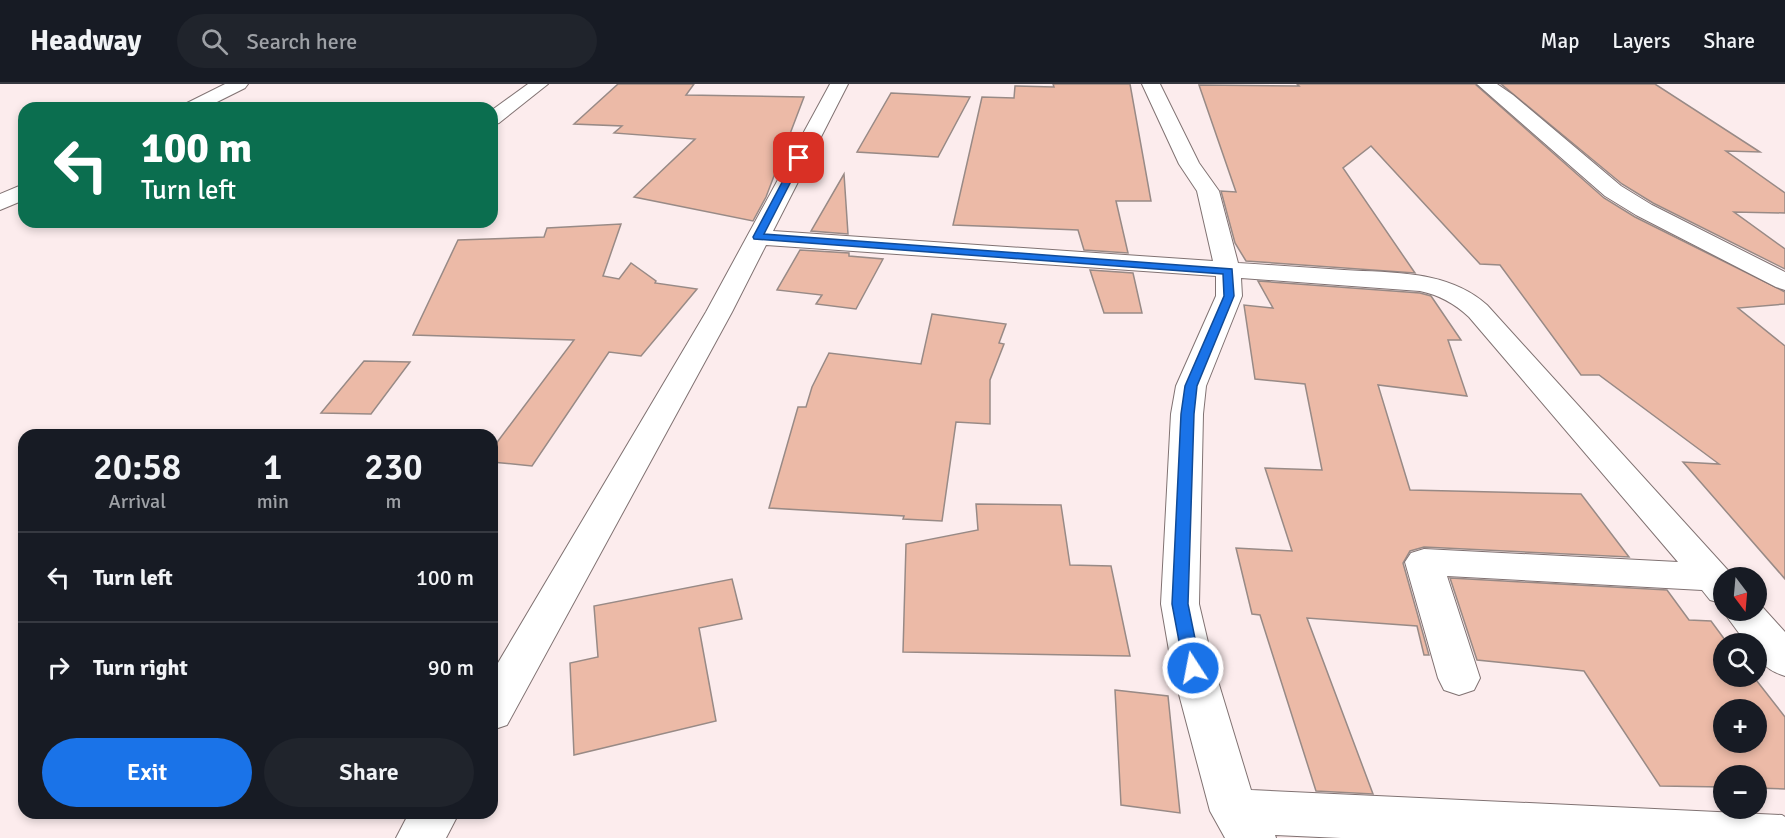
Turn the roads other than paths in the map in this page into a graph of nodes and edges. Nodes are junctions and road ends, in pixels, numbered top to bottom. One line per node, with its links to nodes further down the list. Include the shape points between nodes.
1 (240, 84): 6 (street)
2 (539, 84): 7 (street)
3 (839, 84): 10 (street)
4 (1150, 84): 11 (street, via 1189,164 1208,191)
5 (1485, 84): 12 (street, via 1613,191)
6 (203, 102)
7 (498, 115)
8 (18, 194): 9 (street)
9 (0, 203)
10 (758, 237): 11 (street); 18 (street)
11 (1228, 272): 13 (street, via 1420,283 1448,289 1466,299); 20 (street, via 1229,296 1191,386 1188,405 1180,604 1193,668)
12 (1785, 282)
13 (1713, 578)
14 (1713, 584): 17 (street, via 1424,562)
15 (1751, 621): 16 (street)
16 (1785, 660)
17 (1459, 678)
18 (498, 701)
19 (431, 819): 21 (street)
20 (1243, 825): 22 (street)
21 (420, 838)
22 (1782, 838)

